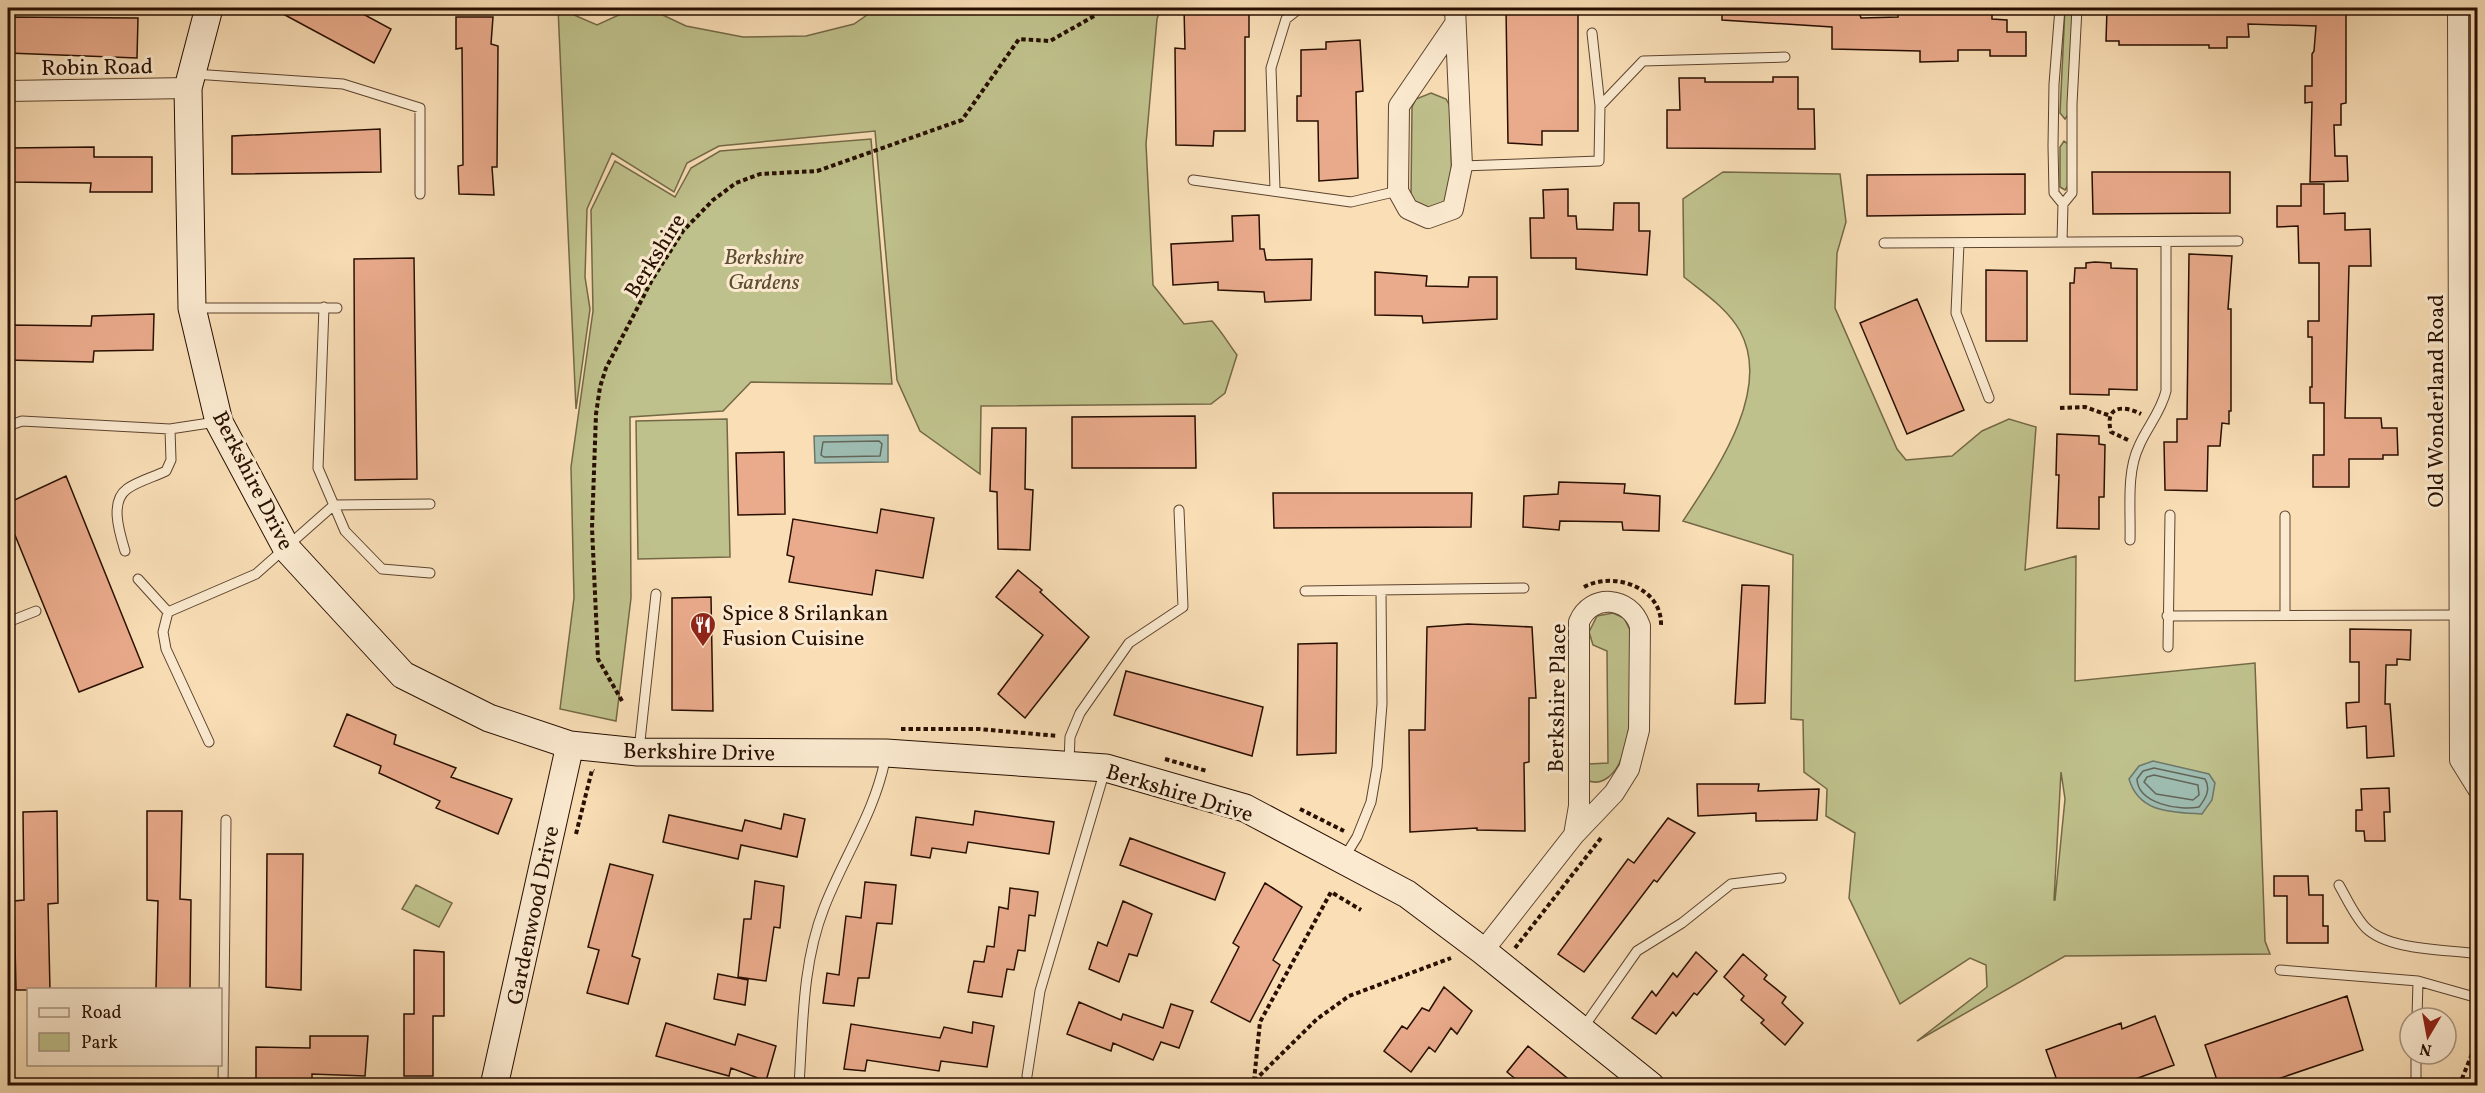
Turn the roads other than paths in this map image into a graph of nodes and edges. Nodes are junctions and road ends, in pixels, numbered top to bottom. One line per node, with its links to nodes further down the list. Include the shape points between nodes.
1 (209, 8): 9 (street, Berkshire Drive)
2 (1300, 8): 16 (lane, via 1286,19 1271,68)
3 (2060, 8): 13 (lane)
4 (2078, 8): 12 (lane)
5 (2458, 8): 49 (street, Old Wonderland Road)
6 (1449, 13): 14 (street); 17 (street, via 1399,106)
7 (1592, 33): 11 (lane)
8 (1785, 57): 11 (lane, via 1643,61)
9 (190, 81): 10 (street, Robin Road); 18 (lane, via 343,84 420,108); 26 (street, Berkshire Drive)
10 (8, 91)
11 (1600, 106): 14 (lane, via 1599,161)
12 (2072, 128): 13 (lane); 19 (lane, via 2072,193)
13 (2054, 129): 19 (lane, via 2054,193)
14 (1462, 166): 17 (street, via 1453,209 1428,218 1408,209)
15 (1193, 180): 16 (lane)
16 (1275, 189): 17 (lane, via 1351,202)
17 (1398, 191)
18 (420, 194)
19 (2062, 204): 21 (lane)
20 (2238, 241): 22 (lane)
21 (2062, 242): 22 (lane); 24 (lane)
22 (2166, 242): 37 (lane, via 2166,391 2136,454)
23 (1884, 243): 24 (lane)
24 (1959, 243): 28 (lane, via 1956,313)
25 (324, 307): 26 (lane); 27 (lane); 33 (lane, via 318,468)
26 (192, 308): 29 (street, Berkshire Drive)
27 (337, 308)
28 (1989, 398)
29 (219, 422): 31 (lane); 38 (street, Berkshire Drive)
30 (8, 426): 31 (lane, via 22,421)
31 (170, 429): 39 (lane, via 171,460 166,471 126,490 120,502 117,524)
32 (430, 504): 33 (lane)
33 (334, 505): 38 (lane); 40 (lane, via 345,531 382,569)
34 (1179, 510): 57 (lane, via 1183,607 1129,643 1080,713 1071,737)
35 (2170, 515): 50 (lane)
36 (2285, 516): 48 (lane)
37 (2130, 540)
38 (287, 549): 47 (lane, via 256,574); 55 (street, Berkshire Drive, via 403,675 489,718)
39 (125, 551)
40 (430, 573)
41 (138, 579): 47 (lane)
42 (1524, 588): 44 (lane)
43 (1305, 591): 44 (lane)
44 (1382, 591): 62 (lane, via 1382,704 1377,767 1371,802)
45 (656, 594): 56 (lane)
46 (36, 611): 51 (lane)
47 (168, 612): 54 (lane, via 166,649)
48 (2285, 615): 49 (lane); 50 (lane)
49 (2459, 615): 59 (street, Old Wonderland Road, via 2460,760)
50 (2167, 616): 52 (lane)
51 (8, 622)
52 (2168, 647)
53 (891, 741): 56 (street, Berkshire Drive); 57 (street, Berkshire Drive); 74 (lane, via 872,806 824,908 813,942)
54 (209, 742)
55 (570, 745): 56 (street, Berkshire Drive); 76 (street, Gardenwood Drive)
56 (638, 752)
57 (1069, 765): 58 (street, Berkshire Drive)
58 (1106, 768): 62 (street, Berkshire Drive, via 1245,808); 73 (lane, via 1040,991)
59 (2478, 789)
60 (226, 820): 75 (lane)
61 (1574, 834): 61 (street, Berkshire Place, via 1623,782 1638,741 1640,626 1629,608 1617,602 1591,606 1579,622 1579,806); 65 (street, Berkshire Place)
62 (1343, 860): 65 (street, Berkshire Drive, via 1407,894)
63 (1781, 878): 71 (lane, via 1731,884 1637,951)
64 (2339, 885): 66 (lane, via 2359,919 2374,934 2390,942)
65 (1483, 951): 71 (street, Berkshire Drive)
66 (2478, 954)
67 (2280, 970): 68 (lane)
68 (2418, 981): 69 (lane); 70 (lane)
69 (2478, 999)
70 (2417, 1006)
71 (1582, 1030): 77 (street, Berkshire Drive)
72 (2416, 1066): 78 (lane)
73 (1027, 1076)
74 (799, 1085)
75 (223, 1086)
76 (494, 1086)
77 (1651, 1086)
78 (2416, 1086)

